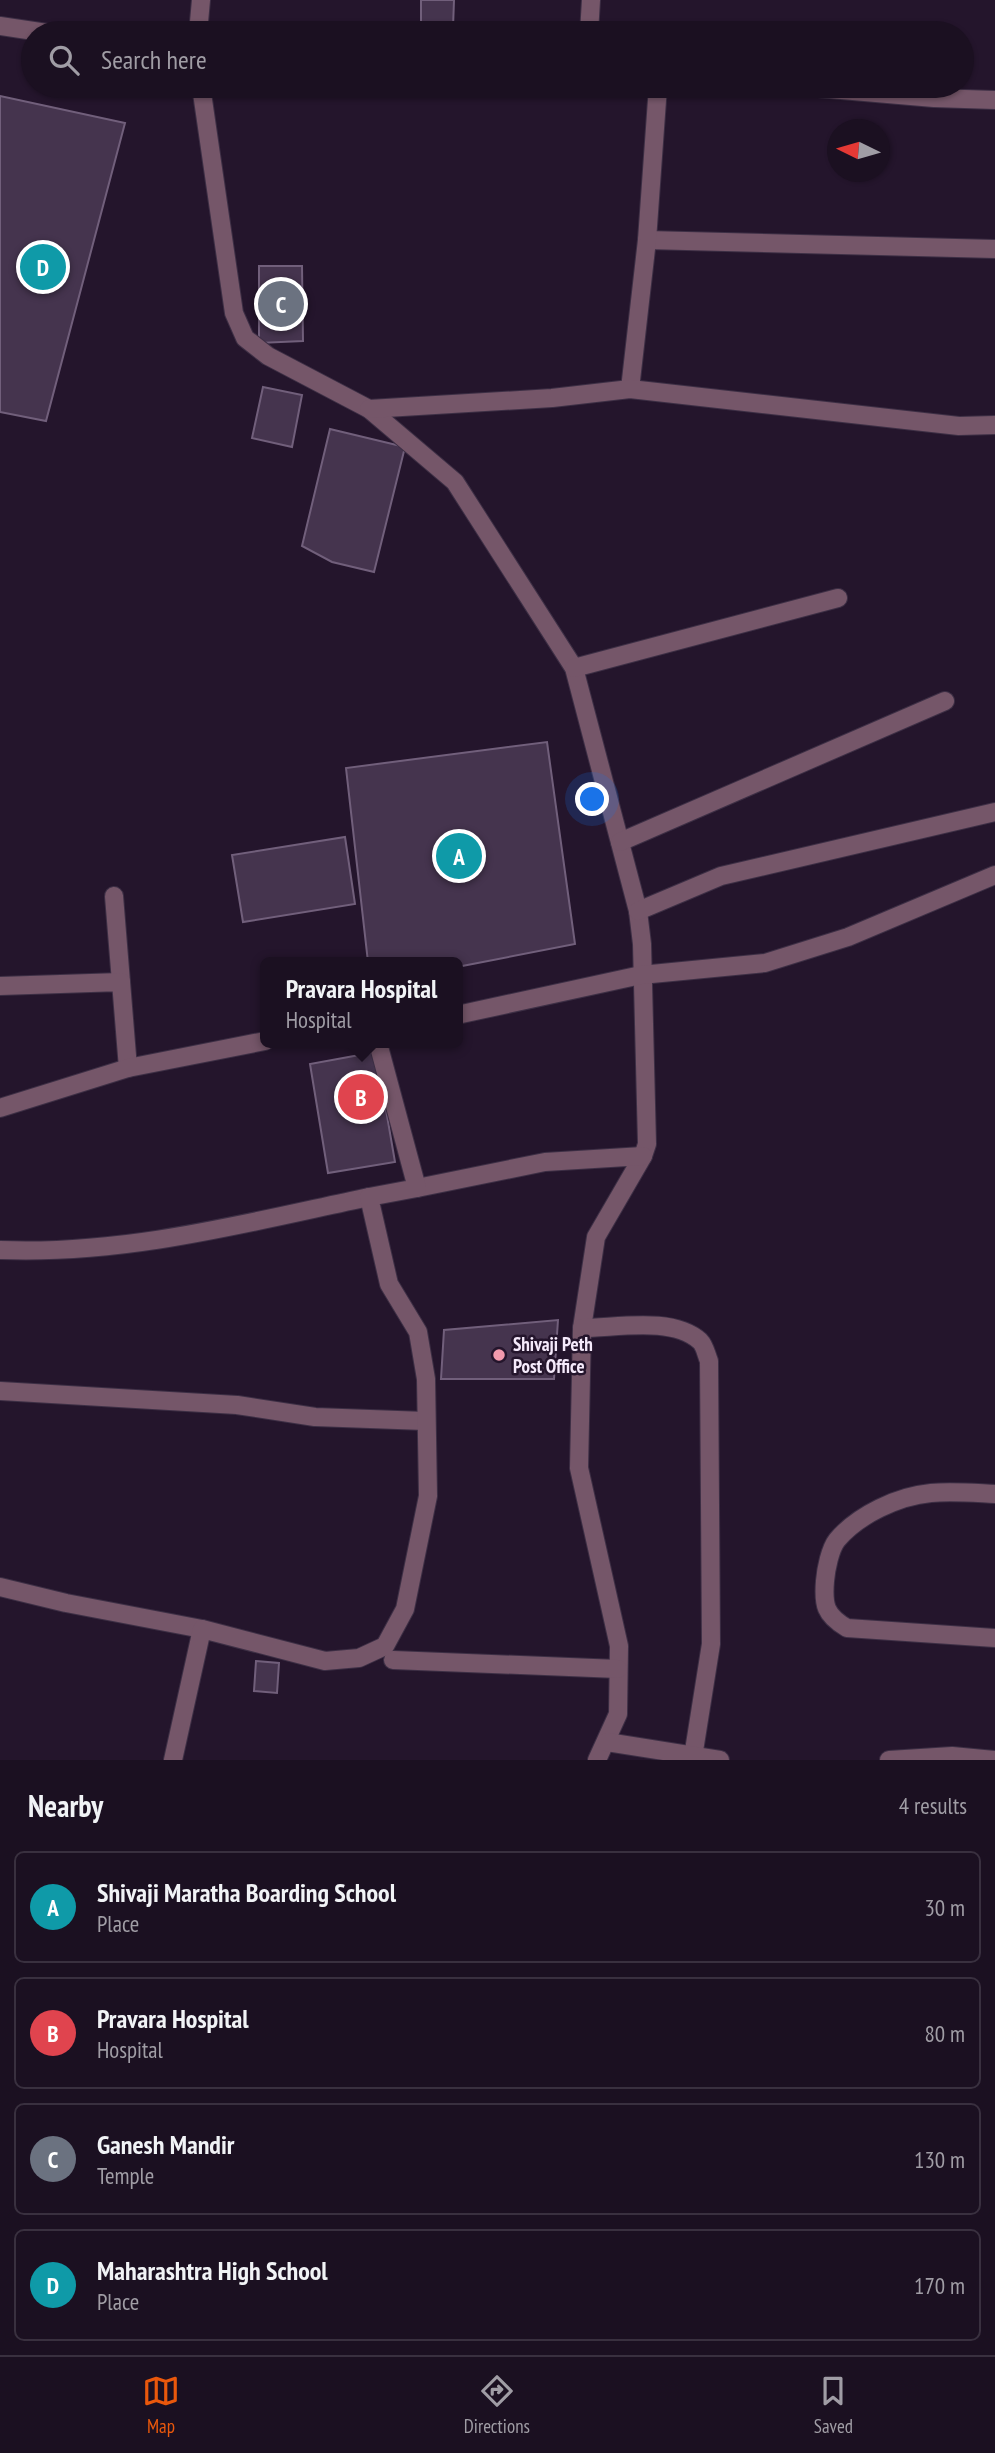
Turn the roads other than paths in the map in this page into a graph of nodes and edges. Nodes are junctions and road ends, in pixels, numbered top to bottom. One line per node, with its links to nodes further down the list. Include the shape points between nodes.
1 (201, 0): 3 (street)
2 (591, 0): 4 (street)
3 (199, 21)
4 (590, 21)
5 (0, 26): 6 (street)
6 (21, 29)
7 (203, 98): 14 (street, via 234,313 245,338 268,356)
8 (656, 98): 11 (street)
9 (934, 98): 10 (street)
10 (995, 100)
11 (648, 240): 12 (street); 13 (street)
12 (995, 249)
13 (630, 389): 14 (street); 15 (street, via 959,426)
14 (369, 409): 17 (street, via 455,482)
15 (995, 425)
16 (838, 598): 17 (street)
17 (574, 668): 20 (street)
18 (945, 701): 20 (street)
19 (995, 812): 23 (street, via 721,876)
20 (620, 842): 23 (street)
21 (995, 875): 24 (street, via 848,937 765,962)
22 (114, 896): 25 (street)
23 (638, 911): 24 (street)
24 (641, 975): 27 (street); 32 (street, via 647,1144)
25 (121, 982): 26 (street); 30 (street)
26 (0, 986)
27 (463, 1014)
28 (260, 1042): 30 (street)
29 (379, 1048): 33 (street)
30 (128, 1068): 31 (street)
31 (0, 1108)
32 (643, 1157): 33 (street, via 545,1162); 36 (street, via 596,1237)
33 (417, 1188): 34 (street)
34 (369, 1197): 35 (street, via 122,1247); 38 (street, via 389,1284 418,1332 426,1378)
35 (0, 1250)
36 (582, 1328): 44 (street, via 579,1468 619,1646); 46 (street, via 660,1327 687,1332 702,1343 709,1361 711,1644)
37 (0, 1391): 38 (street, via 237,1405 315,1417)
38 (425, 1421): 41 (street, via 428,1496 405,1609 386,1646 359,1658 324,1661)
39 (995, 1494): 42 (street, via 932,1492 900,1498 853,1525 835,1542 823,1605 832,1619 847,1628)
40 (0, 1587): 41 (street)
41 (202, 1629): 47 (street)
42 (995, 1637)
43 (393, 1660): 44 (street)
44 (618, 1669): 45 (street, via 618,1714)
45 (607, 1742): 46 (street); 48 (street)
46 (693, 1756): 49 (street)
47 (173, 1760)
48 (597, 1760)
49 (720, 1760)
50 (889, 1760): 51 (street, via 952,1756)
51 (995, 1760)

